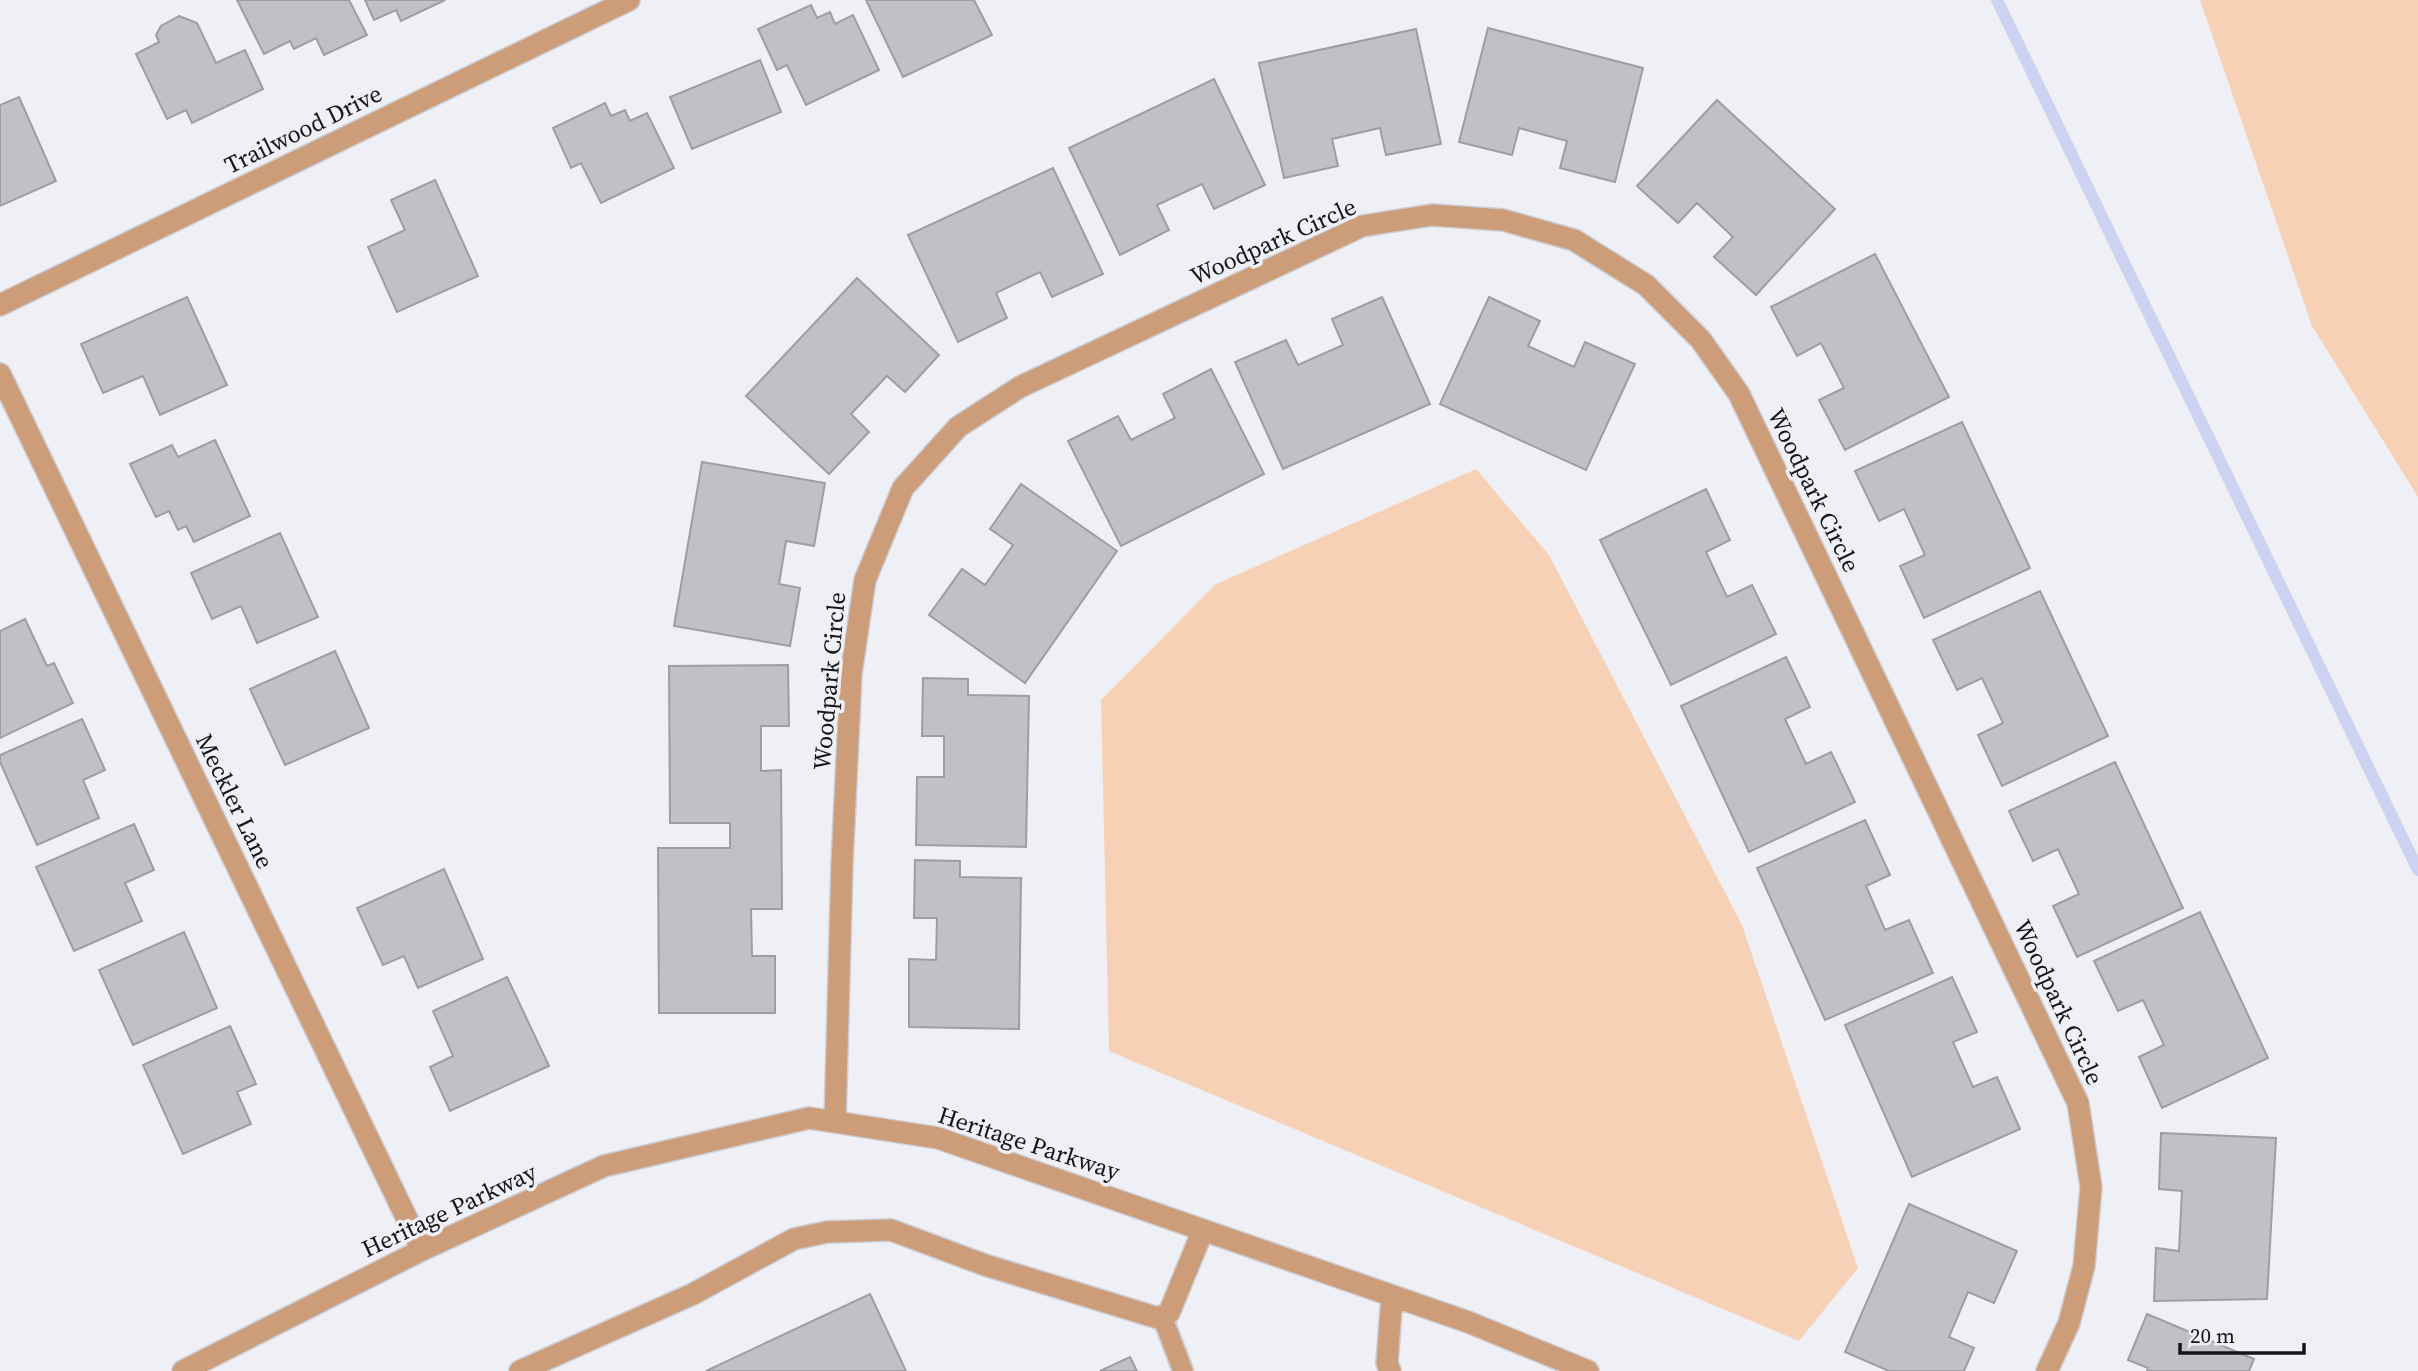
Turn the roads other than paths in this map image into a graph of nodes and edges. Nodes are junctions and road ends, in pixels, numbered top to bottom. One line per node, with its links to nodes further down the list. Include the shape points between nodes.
1 (629, 0): 2 (street, Trailwood Drive)
2 (0, 305)
3 (0, 374): 6 (street, Meckler Lane)
4 (835, 1122): 5 (street, Heritage Parkway, via 938,1138); 6 (street, Heritage Parkway, via 809,1118 604,1166); 14 (street, Woodpark Circle, via 851,674 865,580 903,488 958,427 1020,387 1362,226 1432,215 1503,220 1574,240 1646,285 1701,340 1739,394 2078,1103 2091,1186 2084,1266 2069,1323)
5 (1203, 1230): 7 (street, Heritage Parkway); 8 (street, via 1169,1313)
6 (422, 1250): 9 (street, Heritage Parkway)
7 (1392, 1296): 12 (street); 13 (street, Heritage Parkway)
8 (1162, 1316): 10 (street, via 1011,1273 891,1230 827,1232 794,1239 693,1294); 11 (lane)
9 (183, 1371)
10 (520, 1371)
11 (1183, 1371)
12 (1390, 1371)
13 (1587, 1371)
14 (2047, 1371)

